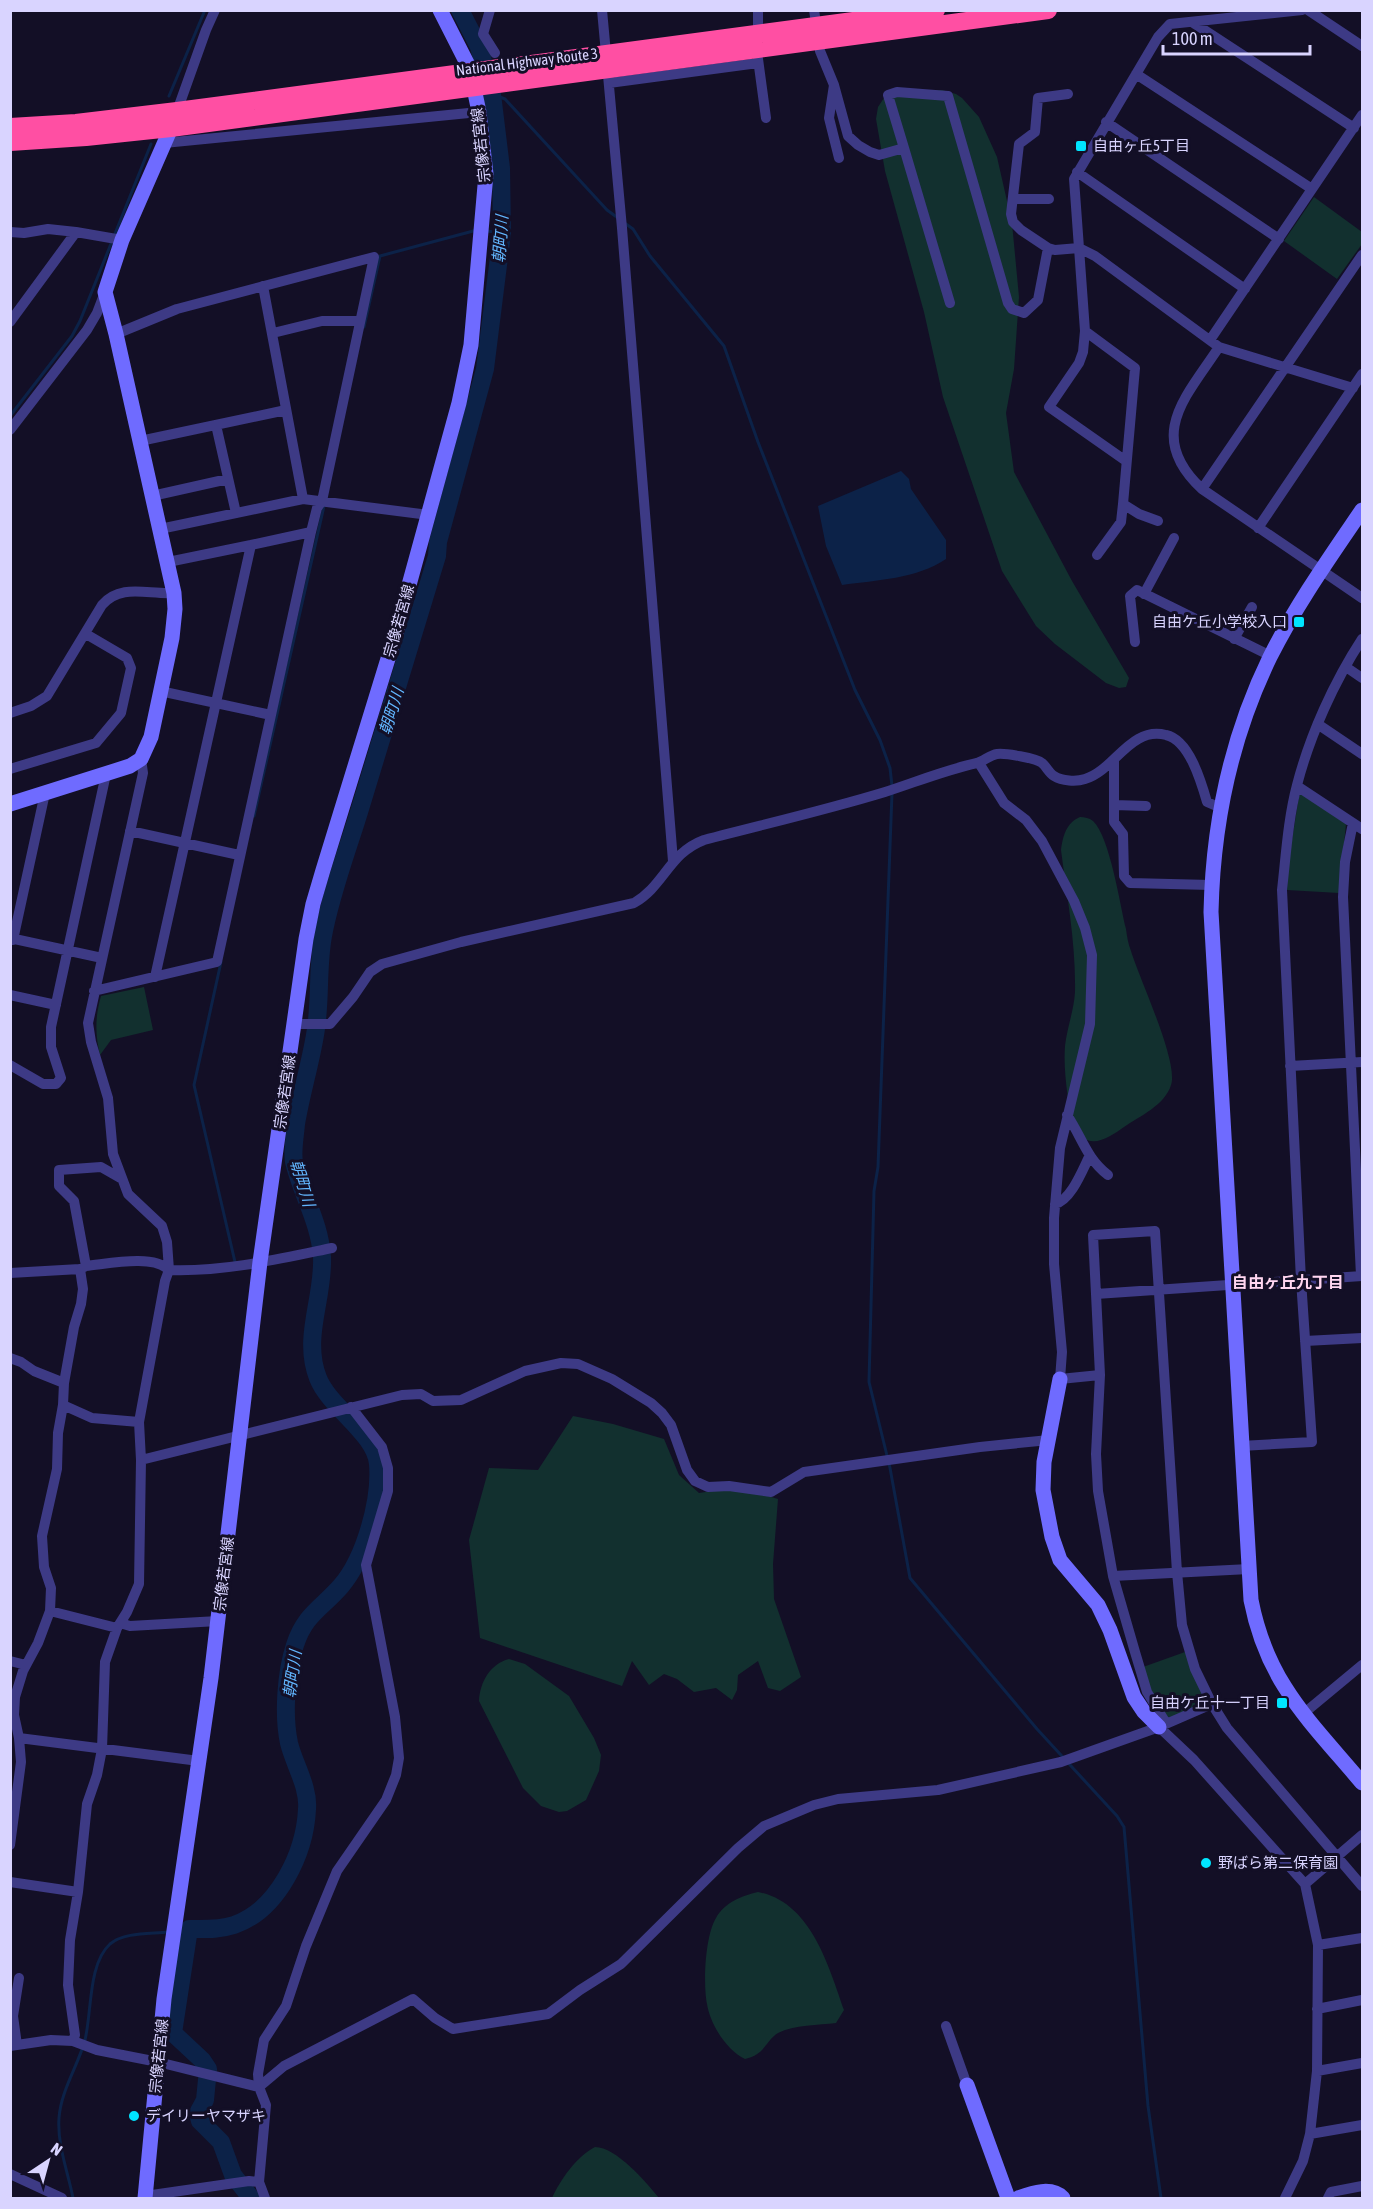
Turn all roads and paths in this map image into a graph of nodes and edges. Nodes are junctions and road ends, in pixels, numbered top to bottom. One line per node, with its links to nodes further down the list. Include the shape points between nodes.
1 (216, 10): 25 (street)
2 (440, 10): 20 (street, 宗像若宮線, via 470,69)
3 (490, 10): 14 (street, via 483,34)
4 (602, 10): 17 (street)
5 (758, 10): 15 (street)
6 (813, 10): 18 (street, via 820,51)
7 (936, 10): 12 (highway, National Highway Route 3)
8 (1048, 10): 12 (highway, National Highway Route 3)
9 (1302, 10): 11 (street)
10 (1308, 10): 13 (street)
11 (1192, 22): 16 (street, via 1170,24); 26 (street)
12 (834, 32): 25 (highway, National Highway Route 3, via 462,81)
13 (1362, 46)
14 (495, 53)
15 (758, 63): 17 (street); 22 (street)
16 (1136, 74): 23 (street); 31 (street)
17 (609, 83): 109 (street)
18 (834, 85): 28 (street, via 848,136 858,145 879,155); 29 (street, via 829,118)
19 (1068, 94): 33 (street, via 1038,98 1035,132 1019,144)
20 (478, 112): 25 (street); 66 (street, 宗像若宮線, via 486,174 471,345)
21 (1362, 115): 26 (street)
22 (766, 118)
23 (1106, 122): 30 (street); 36 (street)
24 (10, 127): 25 (highway, National Highway Route 3, via 76,123)
25 (171, 127): 27 (highway, National Highway Route 3); 37 (street)
26 (1354, 128): 31 (street)
27 (10, 142)
28 (904, 148): 38 (street, via 888,95 897,92 948,96 1012,309 1024,313 1038,300); 44 (street)
29 (839, 158)
30 (1077, 172): 39 (street, via 1074,178); 42 (street)
31 (1312, 189): 36 (street)
32 (1049, 198): 33 (street)
33 (1013, 199): 38 (street, via 1013,222)
34 (10, 232): 35 (street)
35 (76, 232): 37 (street); 46 (street)
36 (1279, 239): 42 (street)
37 (122, 240): 43 (street)
38 (1048, 248): 39 (street)
39 (1079, 248): 47 (street); 50 (street)
40 (1362, 255): 51 (street)
41 (263, 286): 45 (street, via 374,257); 48 (street); 49 (street, via 177,309)
42 (1245, 289): 50 (street)
43 (105, 292): 49 (street); 56 (street, via 87,330)
44 (950, 303)
45 (360, 321): 48 (street, via 322,321); 63 (street)
46 (10, 322)
47 (1085, 331): 58 (street, via 1135,368); 58 (street, via 1078,363 1049,407)
48 (273, 333): 54 (street)
49 (116, 334): 57 (street)
50 (1215, 343): 51 (street); 60 (street, via 1175,419 1175,451 1183,468)
51 (1286, 367): 53 (street); 60 (street)
52 (1362, 374): 53 (street)
53 (1353, 388): 69 (street)
54 (286, 410): 55 (street); 62 (street)
55 (216, 425): 57 (street); 59 (street)
56 (10, 430)
57 (140, 441): 61 (street)
58 (1126, 461): 64 (street)
59 (228, 479): 61 (street); 65 (street)
60 (1202, 489): 69 (street)
61 (152, 496): 70 (street)
62 (303, 498): 63 (street); 65 (street)
63 (321, 501): 66 (street); 71 (street)
64 (1123, 504): 68 (street); 74 (street, via 1121,522)
65 (236, 513): 70 (street)
66 (429, 515): 118 (street, 宗像若宮線, via 313,904)
67 (1361, 516): 76 (street)
68 (1158, 521)
69 (1258, 528): 76 (street)
70 (160, 529): 75 (street)
71 (311, 532): 73 (street); 91 (street)
72 (1174, 538): 78 (street)
73 (251, 545): 75 (street); 89 (street)
74 (1097, 555)
75 (168, 562): 77 (street)
76 (1321, 571): 79 (street); 85 (street)
77 (174, 593): 81 (street, via 117,593 108,597); 88 (street, via 172,638)
78 (1144, 594): 82 (street); 84 (street, via 1137,590 1130,596)
79 (1362, 598)
80 (1252, 607): 82 (street)
81 (86, 634): 90 (street, via 47,696); 97 (street, via 127,658 131,668 121,713 96,743)
82 (1234, 639): 85 (street)
83 (1362, 639): 86 (street)
84 (1135, 642)
85 (1271, 656): 104 (street, via 1242,725)
86 (1346, 667): 87 (street); 92 (street)
87 (1362, 678)
88 (160, 691): 89 (street); 94 (street, via 151,737)
89 (216, 703): 91 (street); 107 (street)
90 (10, 713)
91 (271, 715): 108 (street)
92 (1319, 724): 93 (street); 99 (street)
93 (1362, 754)
94 (141, 759): 98 (street); 106 (street, via 143,773)
95 (1114, 759): 96 (street, via 1084,780 1052,776 1034,759 997,754); 102 (street); 104 (street, via 1131,743 1154,733 1177,739 1207,802)
96 (979, 763): 109 (street, via 704,840 690,845); 122 (street, via 1004,803 1026,820 1042,841 1074,901 1092,956 1090,1024)
97 (11, 769)
98 (106, 774): 100 (street); 112 (street)
99 (1297, 786): 105 (street); 121 (street, via 1282,890)
100 (45, 793): 101 (street); 111 (street)
101 (10, 804)
102 (1114, 805): 103 (street); 110 (street, via 1114,822 1123,834 1124,876 1130,883)
103 (1146, 806)
104 (1221, 808): 110 (street)
105 (1358, 826): 119 (street, via 1345,862 1343,897)
106 (130, 831): 107 (street); 113 (street)
107 (185, 843): 108 (street); 114 (street)
108 (239, 855): 114 (street, via 217,962)
109 (673, 861): 118 (street, via 646,896 634,903 382,963 370,972 330,1024)
110 (1211, 885): 134 (street)
111 (12, 939): 112 (street)
112 (68, 951): 113 (street); 117 (street)
113 (102, 958): 115 (street)
114 (155, 977): 115 (street)
115 (94, 991): 125 (street, via 88,1023 108,1098 113,1154)
116 (10, 995): 117 (street)
117 (56, 1005): 120 (street, via 51,1047 61,1078 56,1084 43,1084)
118 (294, 1024): 128 (street, 宗像若宮線)
119 (1357, 1062): 121 (street); 132 (street)
120 (10, 1065)
121 (1290, 1066): 133 (street)
122 (1067, 1115): 123 (street); 126 (street)
123 (1089, 1157): 124 (street); 126 (street, via 1079,1179 1061,1203)
124 (1108, 1175)
125 (122, 1179): 129 (street, via 101,1167 59,1170 59,1186 74,1201); 130 (street, via 128,1194 162,1226)
126 (1055, 1204): 141 (street)
127 (332, 1248): 128 (street)
128 (260, 1263): 130 (street); 146 (street, 宗像若宮線)
129 (83, 1267): 130 (street, via 143,1261 164,1265); 131 (street); 142 (street, via 81,1304)
130 (169, 1270): 145 (street)
131 (10, 1273)
132 (1362, 1276): 133 (street)
133 (1301, 1280): 134 (street); 138 (street)
134 (1231, 1284): 135 (street); 148 (street)
135 (1158, 1289): 136 (street); 136 (street, via 1155,1231 1093,1235); 151 (street)
136 (1096, 1294): 140 (street)
137 (1362, 1338): 138 (street)
138 (1305, 1341): 148 (street, via 1312,1442)
139 (10, 1358): 142 (street)
140 (1100, 1375): 141 (street); 152 (street, via 1096,1454)
141 (1060, 1379): 147 (street)
142 (64, 1383): 143 (street)
143 (63, 1405): 145 (street, via 92,1418); 153 (street, via 57,1469 42,1536 44,1567 51,1588)
144 (351, 1407): 146 (street); 147 (street, via 402,1395 420,1394 434,1401 461,1400 525,1371 561,1363 578,1364 612,1379 662,1413 695,1481 708,1487 771,1492 804,1472); 185 (street, via 382,1447 388,1468 388,1491 366,1565 399,1758 387,1800 337,1871 286,2007 264,2040)
145 (139, 1422): 149 (street)
146 (240, 1436): 149 (street); 154 (street, 宗像若宮線)
147 (1049, 1440): 161 (street, via 1044,1490 1060,1560 1098,1605 1134,1697 1144,1712)
148 (1241, 1446): 150 (street)
149 (141, 1460): 155 (street, via 139,1584)
150 (1249, 1569): 151 (street); 160 (street, via 1256,1624 1267,1656)
151 (1176, 1572): 152 (street); 159 (street, via 1182,1624 1195,1669)
152 (1113, 1576): 161 (street, via 1148,1692)
153 (50, 1611): 155 (street); 157 (street)
154 (218, 1621): 155 (street); 164 (street, 宗像若宮線)
155 (118, 1625): 163 (street, via 105,1662)
156 (10, 1661): 157 (street)
157 (26, 1665): 162 (street, via 15,1697)
158 (1361, 1670): 160 (street)
159 (1212, 1704): 161 (street); 168 (street, via 1227,1728)
160 (1303, 1714): 165 (street)
161 (1163, 1725): 170 (street); 185 (street, via 1061,1762 938,1790 838,1799 814,1805 764,1826 621,1964 548,2014 453,2029 413,1999 321,2044 284,2066)
162 (19, 1738): 163 (street); 167 (street, via 21,1762)
163 (102, 1749): 164 (street); 172 (street, via 87,1804)
164 (199, 1761): 181 (street, 宗像若宮線)
165 (1362, 1783)
166 (1362, 1835): 168 (street)
167 (10, 1845)
168 (1337, 1857): 170 (street); 171 (street)
169 (10, 1882): 172 (street)
170 (1305, 1884): 174 (street)
171 (1362, 1886)
172 (78, 1892): 179 (street, via 68,1985)
173 (1362, 1938): 174 (street)
174 (1318, 1946): 177 (street)
175 (19, 1978): 180 (street, via 13,2016)
176 (1362, 2000): 177 (street)
177 (1317, 2008): 183 (street)
178 (946, 2026): 184 (street)
179 (73, 2041): 180 (street); 181 (street)
180 (14, 2046)
181 (158, 2062): 185 (street); 191 (street, 宗像若宮線)
182 (1362, 2063): 183 (street)
183 (1317, 2071): 187 (street)
184 (967, 2085): 194 (street)
185 (259, 2087): 189 (street, via 266,2105)
186 (1362, 2125): 187 (street)
187 (1310, 2134): 197 (street, via 1303,2161)
188 (10, 2174): 192 (street)
189 (259, 2182): 191 (street); 193 (street)
190 (1362, 2186): 198 (street, via 1331,2192)
191 (145, 2197)
192 (62, 2199)
193 (265, 2199)
194 (1008, 2199)
195 (1018, 2199): 196 (street, via 1045,2191)
196 (1063, 2199)
197 (1285, 2199)
198 (1328, 2199)

